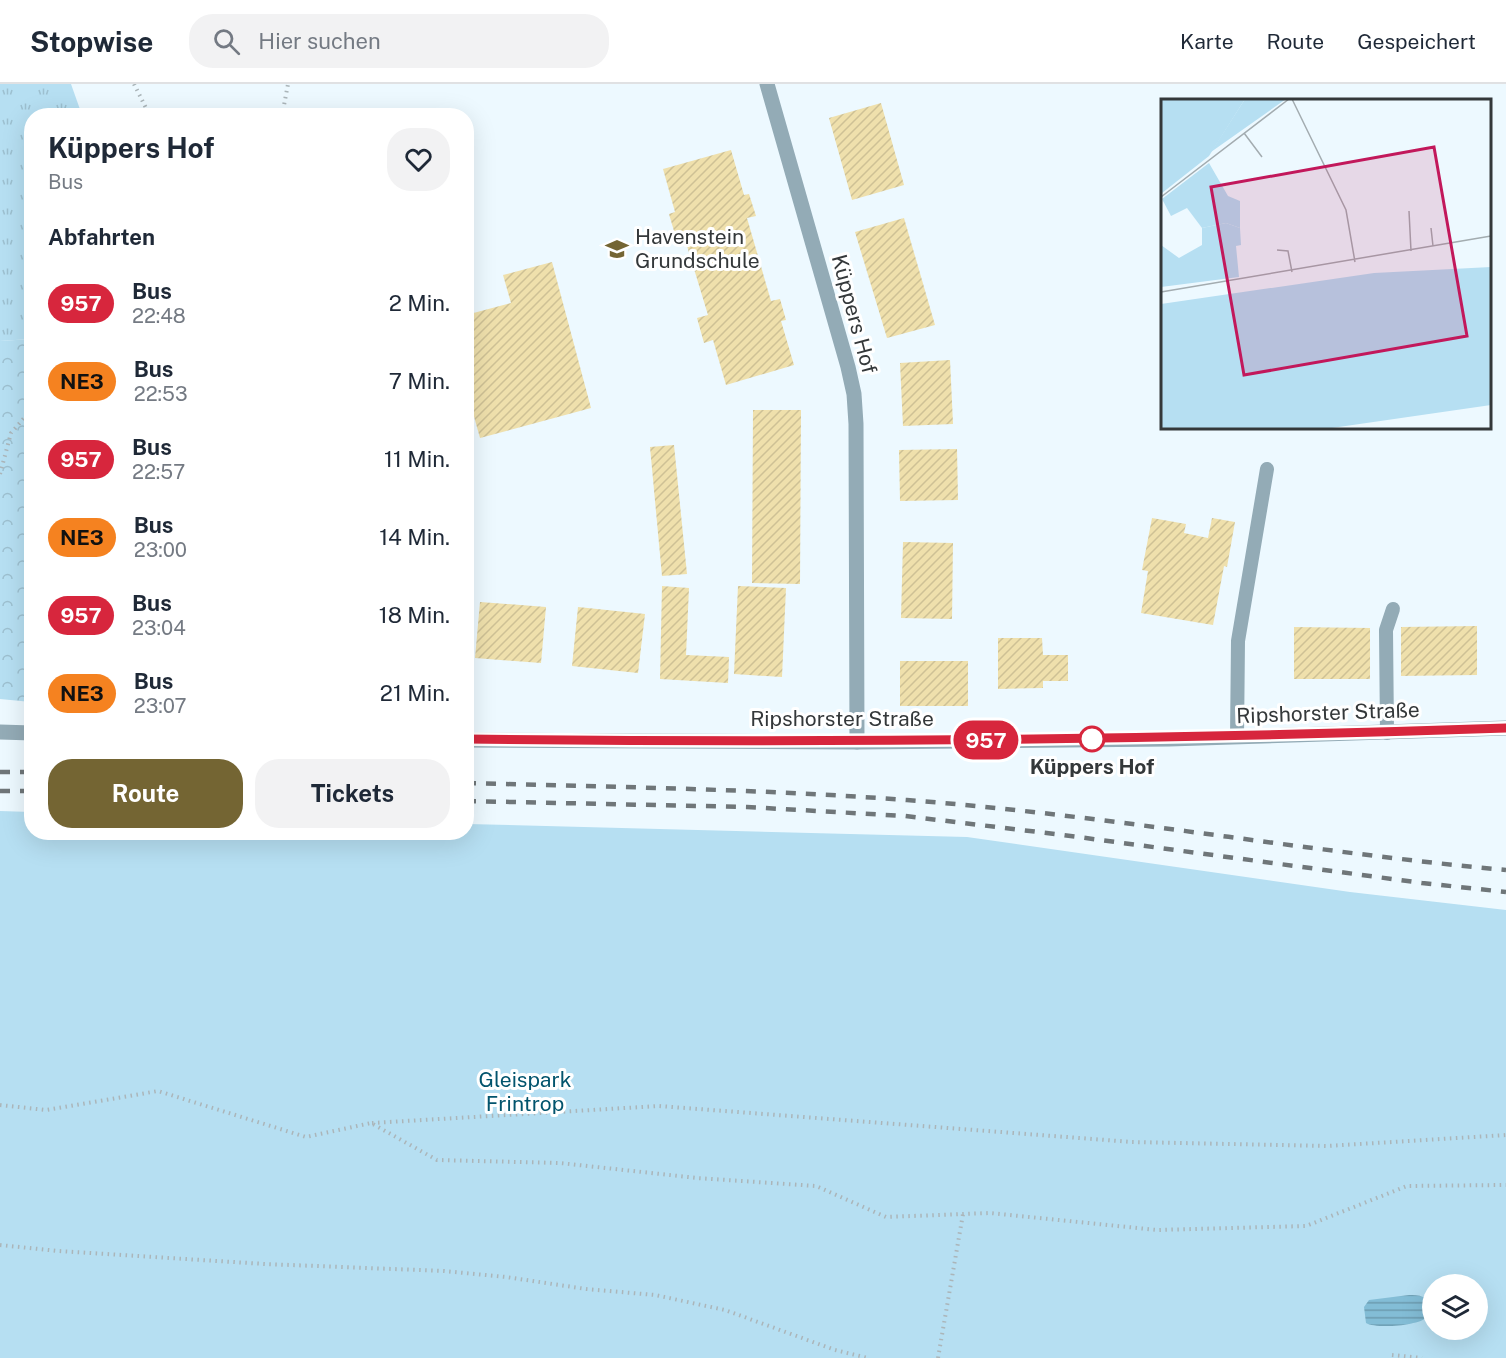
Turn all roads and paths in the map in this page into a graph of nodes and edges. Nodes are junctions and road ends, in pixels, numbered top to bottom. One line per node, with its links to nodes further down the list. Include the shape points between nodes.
1 (134, 84): 4 (path)
2 (288, 84): 5 (path)
3 (767, 84): 16 (street, Küppers Hof, via 854,394)
4 (146, 108)
5 (284, 108)
6 (24, 418): 8 (path, via 11,433)
7 (1267, 469): 14 (lane, via 1238,641)
8 (0, 474)
9 (1393, 609): 13 (lane, via 1386,630)
10 (1506, 728): 13 (street, Ripshorster Straße)
11 (0, 732): 12 (street)
12 (24, 733)
13 (1387, 733): 14 (street, Ripshorster Straße)
14 (1237, 737): 16 (street, Ripshorster Straße)
15 (474, 740): 16 (street, Ripshorster Straße)
16 (857, 742)
17 (0, 1105): 18 (path, via 46,1110 158,1091 306,1137)
18 (371, 1123): 19 (path, via 659,1106 1132,1142 1327,1146); 21 (path, via 437,1160 560,1163 816,1186 886,1217)
19 (1506, 1135)
20 (1506, 1185): 21 (path, via 1407,1186 1306,1226 1157,1230 990,1213)
21 (963, 1214): 25 (path)
22 (0, 1245): 24 (path, via 265,1264 444,1271 655,1295 725,1310)
23 (1392, 1355): 26 (path)
24 (868, 1358)
25 (938, 1358)
26 (1422, 1358)

